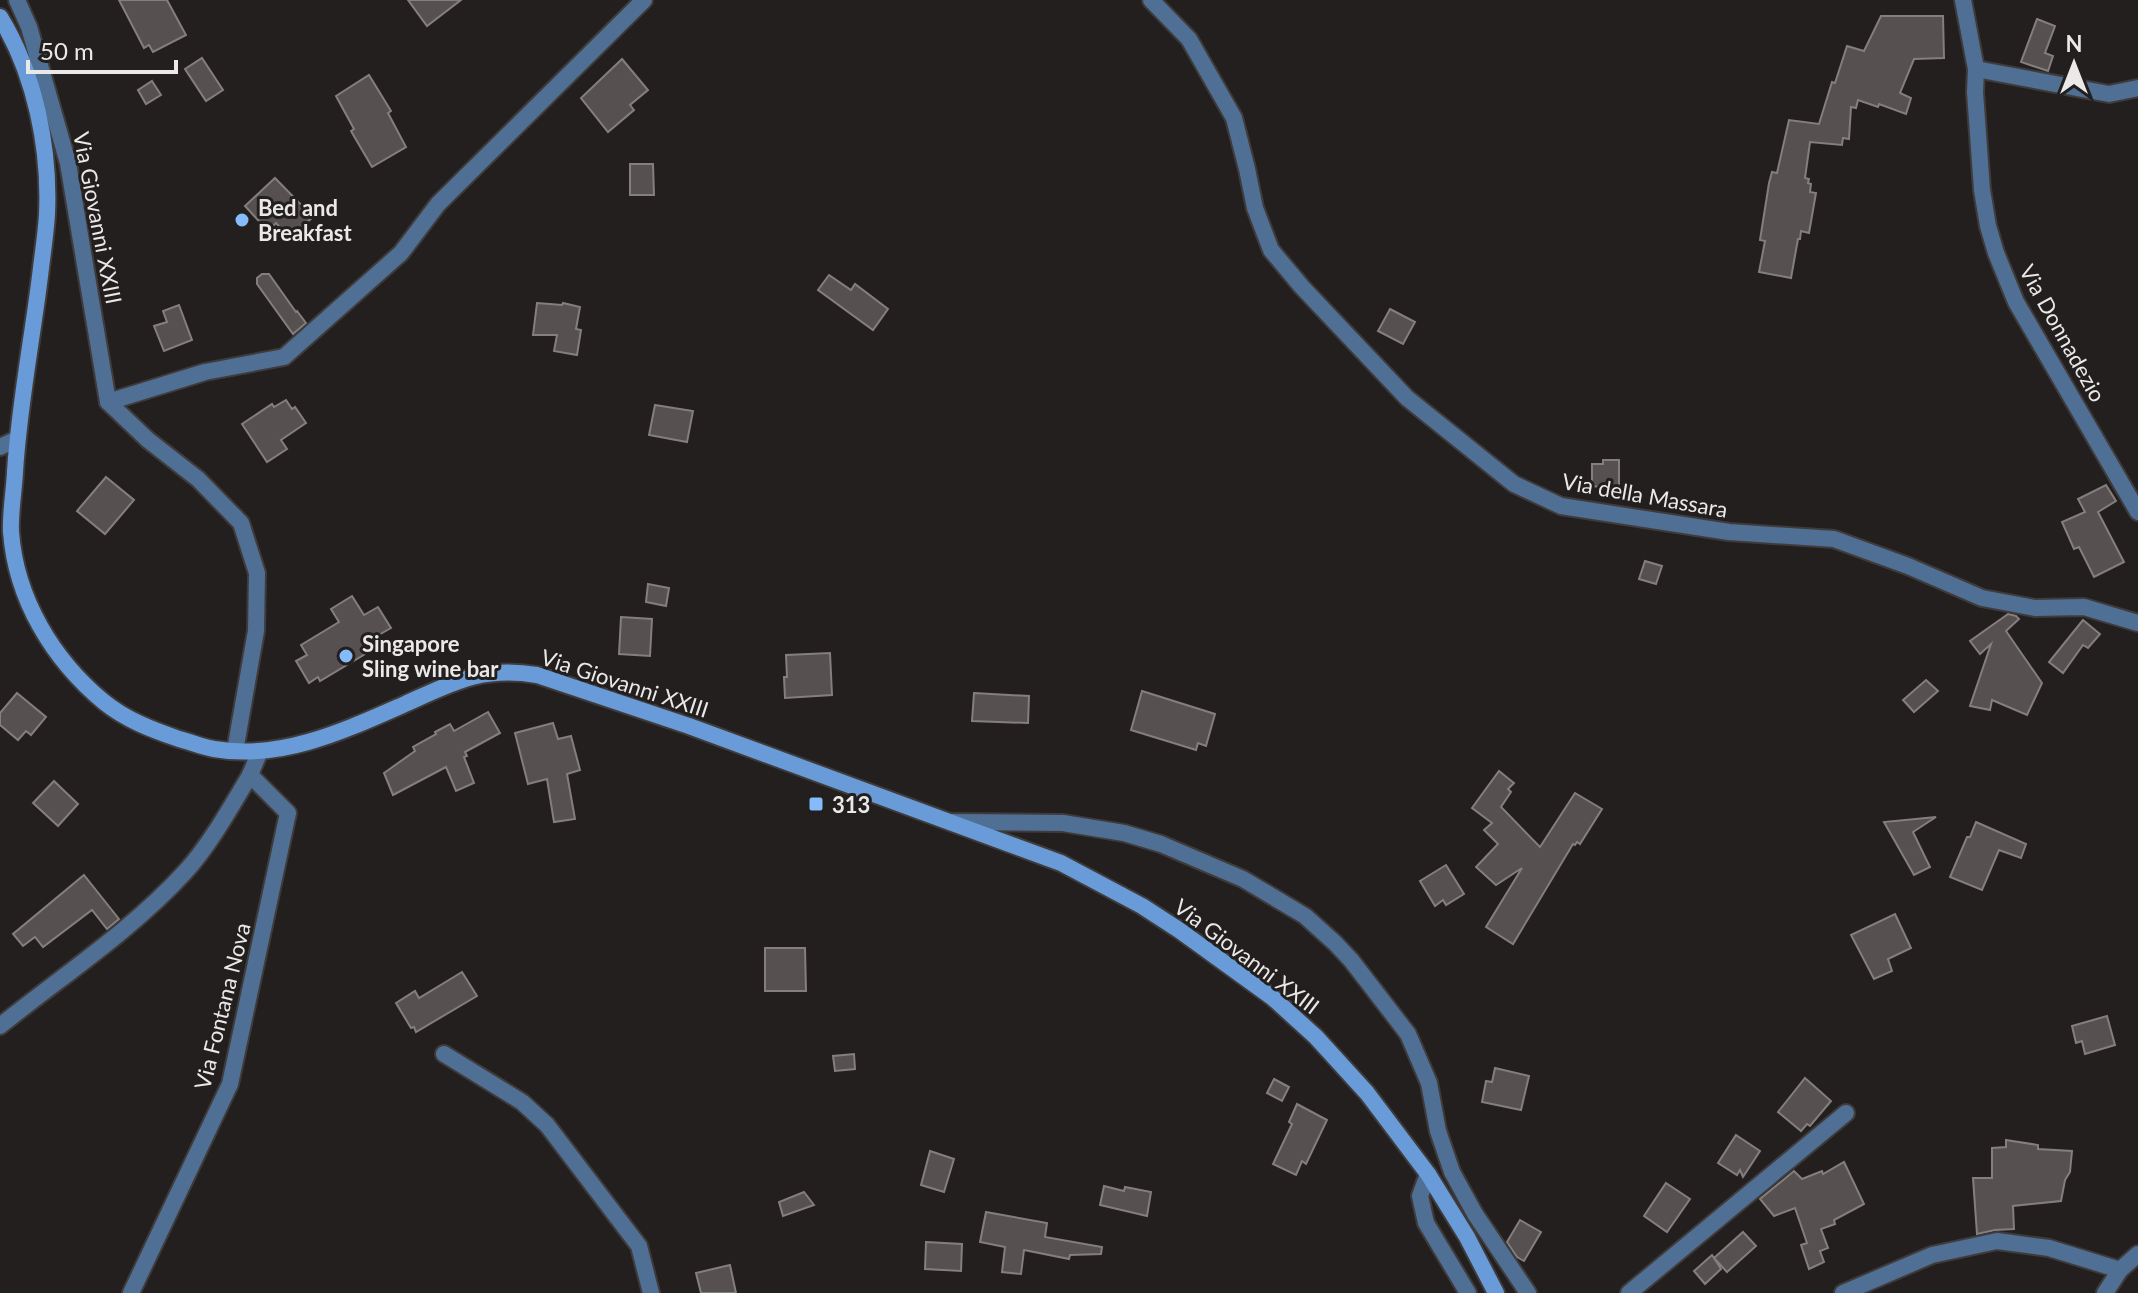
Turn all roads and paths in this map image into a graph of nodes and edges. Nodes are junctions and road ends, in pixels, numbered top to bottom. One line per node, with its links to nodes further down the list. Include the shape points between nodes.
1 (17, 0): 8 (street, Via Giovanni XXIII, via 68,163)
2 (644, 0): 8 (street, via 438,204 401,253 284,357 205,372)
3 (1151, 0): 12 (street, Via della Massara, via 1189,39 1234,118 1255,208 1271,250 1407,398 1514,484 1561,506 1729,532 1834,539 1982,598 2035,608 2084,607)
4 (1963, 0): 6 (street, Via Donnadezio)
5 (0, 17): 9 (main road, Via Giovanni XXIII, via 24,67 46,167 47,215)
6 (1976, 69): 7 (street, via 2109,94); 11 (street, Via Donnadezio, via 1982,190 1996,253 2016,302)
7 (2138, 88)
8 (108, 402): 13 (street, via 241,523 257,573 256,631)
9 (17, 439): 10 (street); 13 (main road, Via Giovanni XXIII, via 11,531 18,572 28,604 64,664 115,711 150,729)
10 (0, 447)
11 (2138, 512)
12 (2138, 623)
13 (235, 751): 14 (main road, Via Giovanni XXIII)
14 (260, 751): 15 (street); 16 (main road, Via Giovanni XXIII, via 303,744 457,680 515,672 585,690)
15 (250, 775): 17 (street, via 187,871 149,908); 23 (street, Via Fontana Nova, via 288,813 230,1084)
16 (952, 822): 20 (main road, Via Giovanni XXIII, via 1061,863 1142,906 1273,998 1367,1093); 27 (street, Via Giovanni XXIII, via 1063,823 1124,833 1243,879 1305,916 1351,960 1408,1034 1429,1083 1452,1172)
17 (0, 1026)
18 (444, 1054): 24 (street, via 522,1102 547,1125 639,1246)
19 (1846, 1113): 28 (street)
20 (1428, 1174): 25 (street, via 1420,1196 1426,1223); 26 (main road, Via Giovanni XXIII)
21 (2138, 1254): 22 (street)
22 (2120, 1270): 29 (street, via 2049,1248 1997,1241 1932,1255); 30 (street)
23 (131, 1293)
24 (651, 1293)
25 (1468, 1293)
26 (1496, 1293)
27 (1528, 1293)
28 (1629, 1293)
29 (1843, 1293)
30 (2105, 1293)

